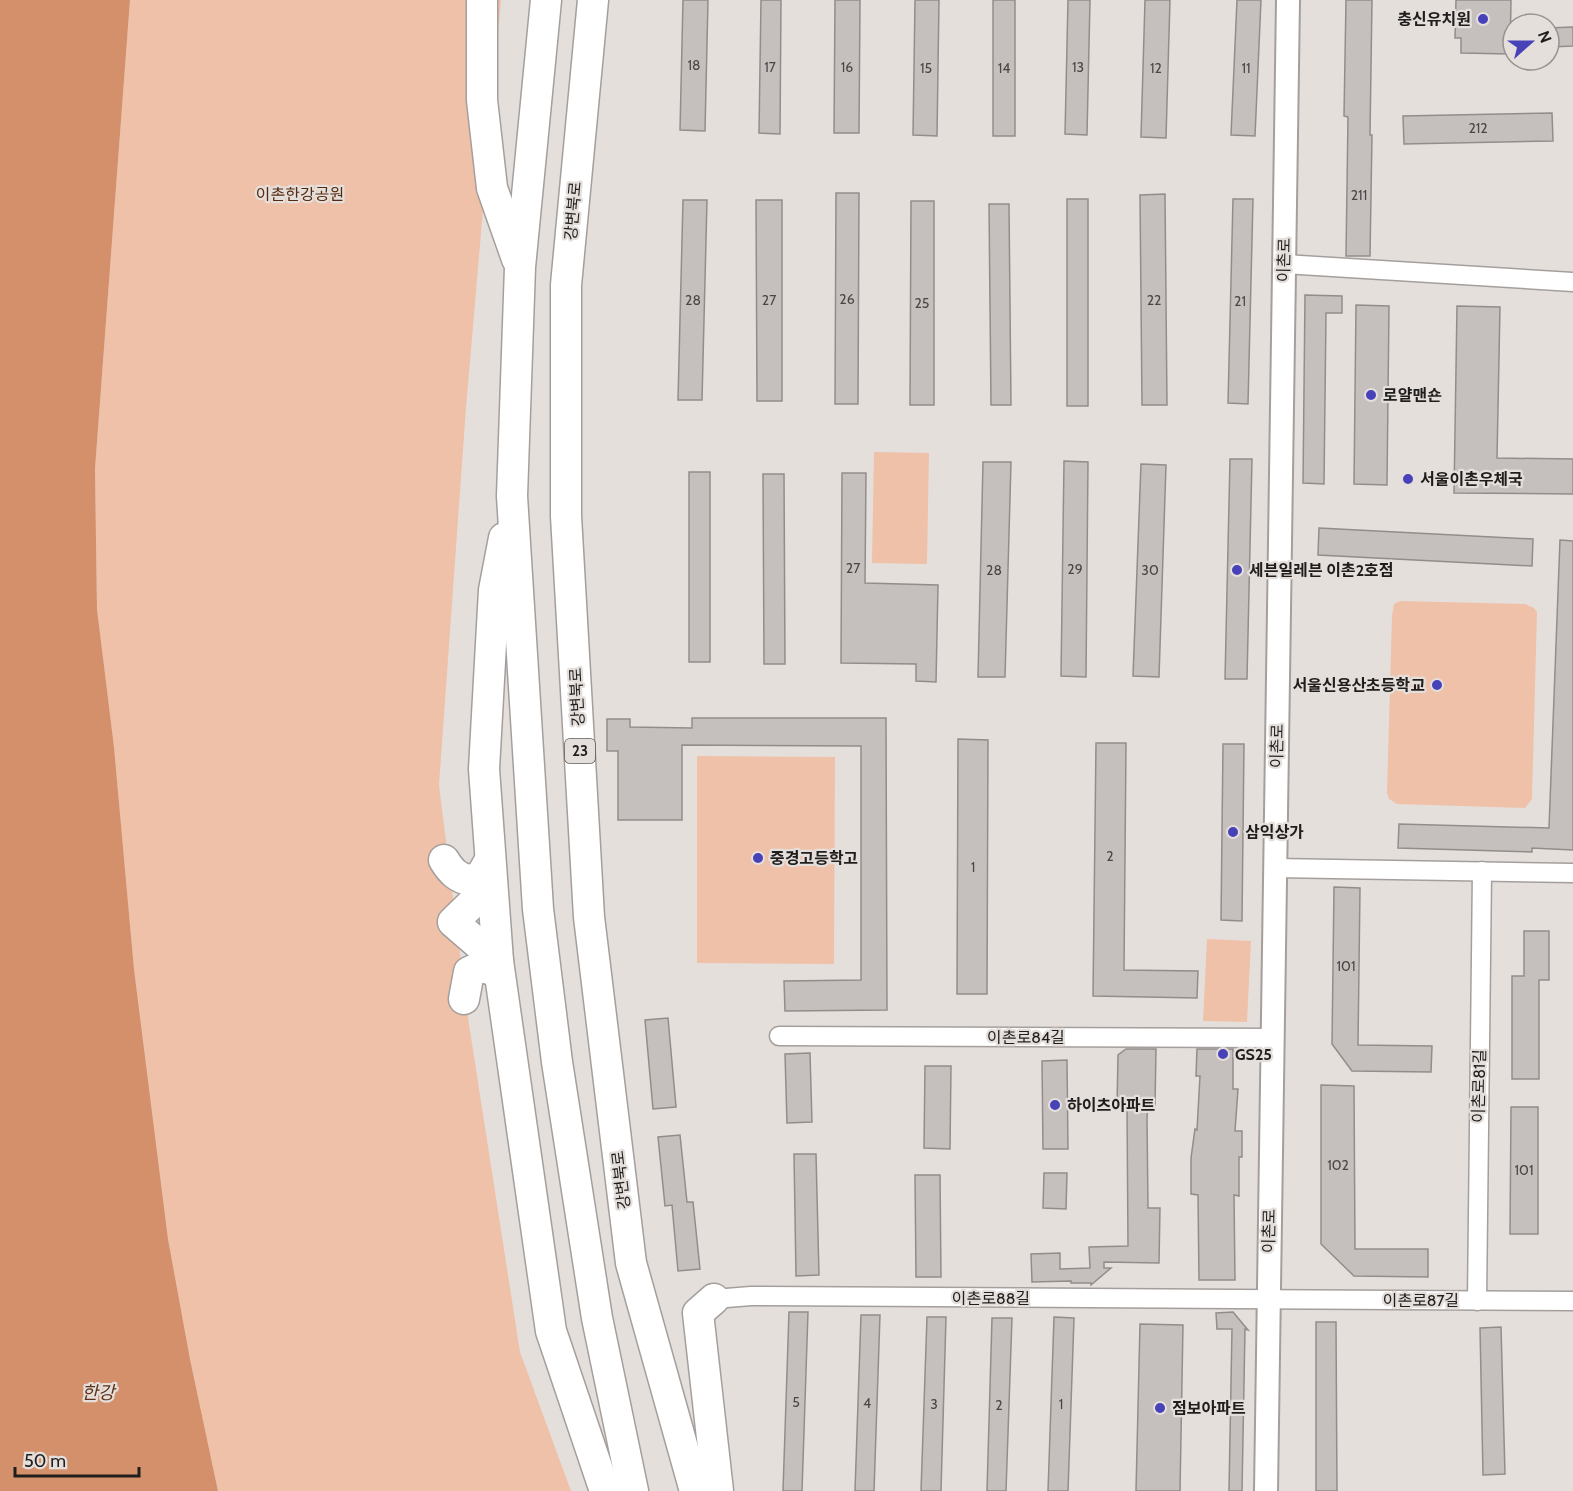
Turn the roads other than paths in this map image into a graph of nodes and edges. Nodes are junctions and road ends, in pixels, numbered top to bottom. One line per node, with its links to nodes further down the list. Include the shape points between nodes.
1 (482, 0): 6 (highway, via 482,100 492,188)
2 (546, 0): 6 (highway)
3 (593, 0): 24 (highway, 강변북로 / 23, via 566,285 566,516 589,916 631,1263)
4 (1288, 0): 5 (street, 이촌로)
5 (1284, 264): 7 (street); 10 (street, 이촌로)
6 (520, 267): 8 (highway)
7 (1573, 282)
8 (512, 496): 11 (highway, via 493,602 484,769); 23 (highway, via 541,933 597,1318)
9 (444, 860): 11 (highway, via 462,879 472,881)
10 (1275, 868): 12 (street); 17 (street, 이촌로)
11 (491, 872): 14 (highway); 14 (highway, via 453,922)
12 (1482, 872): 13 (street); 20 (street, 이촌로81길)
13 (1573, 873)
14 (498, 967): 15 (highway, via 469,972); 22 (highway, via 550,1331)
15 (464, 999)
16 (779, 1036): 17 (street, 이촌로84길)
17 (1272, 1038): 19 (street, 이촌로)
18 (714, 1299): 19 (street, 이촌로88길); 25 (highway, via 698,1313)
19 (1268, 1299): 20 (street, 이촌로87길); 26 (street, 이촌로)
20 (1477, 1301): 21 (street, 이촌로87길)
21 (1573, 1301)
22 (605, 1491)
23 (633, 1491)
24 (695, 1491)
25 (718, 1491)
26 (1266, 1491)

